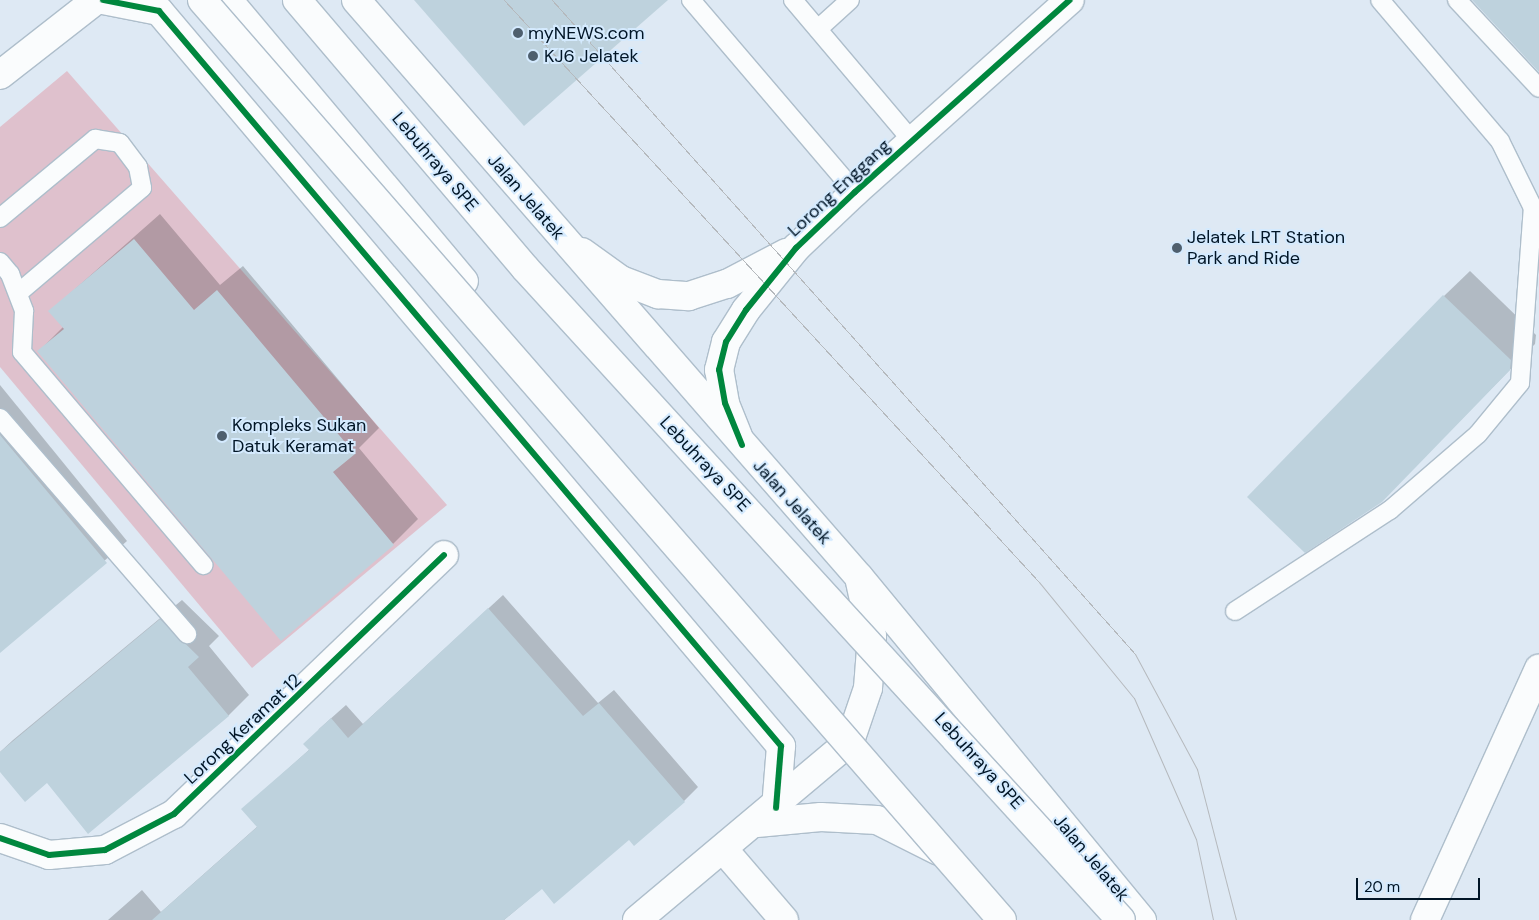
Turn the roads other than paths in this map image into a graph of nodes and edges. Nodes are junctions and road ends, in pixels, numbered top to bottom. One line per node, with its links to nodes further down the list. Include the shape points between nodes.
1 (96, 0): 14 (main road)
2 (103, 0): 34 (main road, via 159,11 781,746)
3 (202, 0): 23 (main road, bridge)
4 (228, 0): 32 (main road)
5 (297, 0): 33 (main road, Lebuhraya SPE, bridge, via 525,268)
6 (356, 0): 19 (main road, Jalan Jelatek)
7 (690, 0): 17 (lane)
8 (792, 0): 13 (lane)
9 (850, 0): 13 (lane)
10 (1070, 0): 16 (main road, Lorong Enggang)
11 (1380, 0): 29 (lane, via 1500,141 1533,208 1520,383 1478,434 1390,510)
12 (1457, 0): 15 (lane)
13 (818, 28): 16 (lane)
14 (0, 74)
15 (1539, 88)
16 (912, 141): 17 (main road, Lorong Enggang)
17 (855, 192): 20 (main road, Lorong Enggang)
18 (0, 218): 22 (lane, via 95,139 120,143 138,167 142,188)
19 (561, 236): 20 (main road, Lorong Enggang, via 621,280 658,294 689,296 727,284); 25 (main road, Jalan Jelatek)
20 (796, 248): 25 (main road, Lorong Enggang, via 726,342 719,370 725,403)
21 (0, 262): 22 (lane)
22 (18, 293): 27 (lane, via 24,312 22,352)
23 (472, 316): 40 (main road); 41 (main road, bridge)
24 (0, 418): 30 (lane)
25 (742, 445): 28 (main road, Jalan Jelatek)
26 (444, 555): 35 (main road, Lorong Keramat 12, via 174,814 105,850 49,855)
27 (203, 565)
28 (859, 577): 32 (main road, via 872,636 868,688); 44 (main road, Jalan Jelatek)
29 (1235, 611)
30 (187, 634)
31 (1539, 670): 45 (main road)
32 (850, 741): 34 (main road); 37 (main road)
33 (1010, 795): 42 (main road, Lebuhraya SPE, bridge); 43 (main road, bridge)
34 (767, 815): 36 (main road); 37 (main road, via 877,820 912,834)
35 (0, 838)
36 (724, 850): 38 (main road); 39 (main road)
37 (953, 859): 41 (main road)
38 (637, 920)
39 (784, 920)
40 (982, 920)
41 (1001, 920)
42 (1121, 920)
43 (1131, 920)
44 (1142, 920)
45 (1424, 920)

